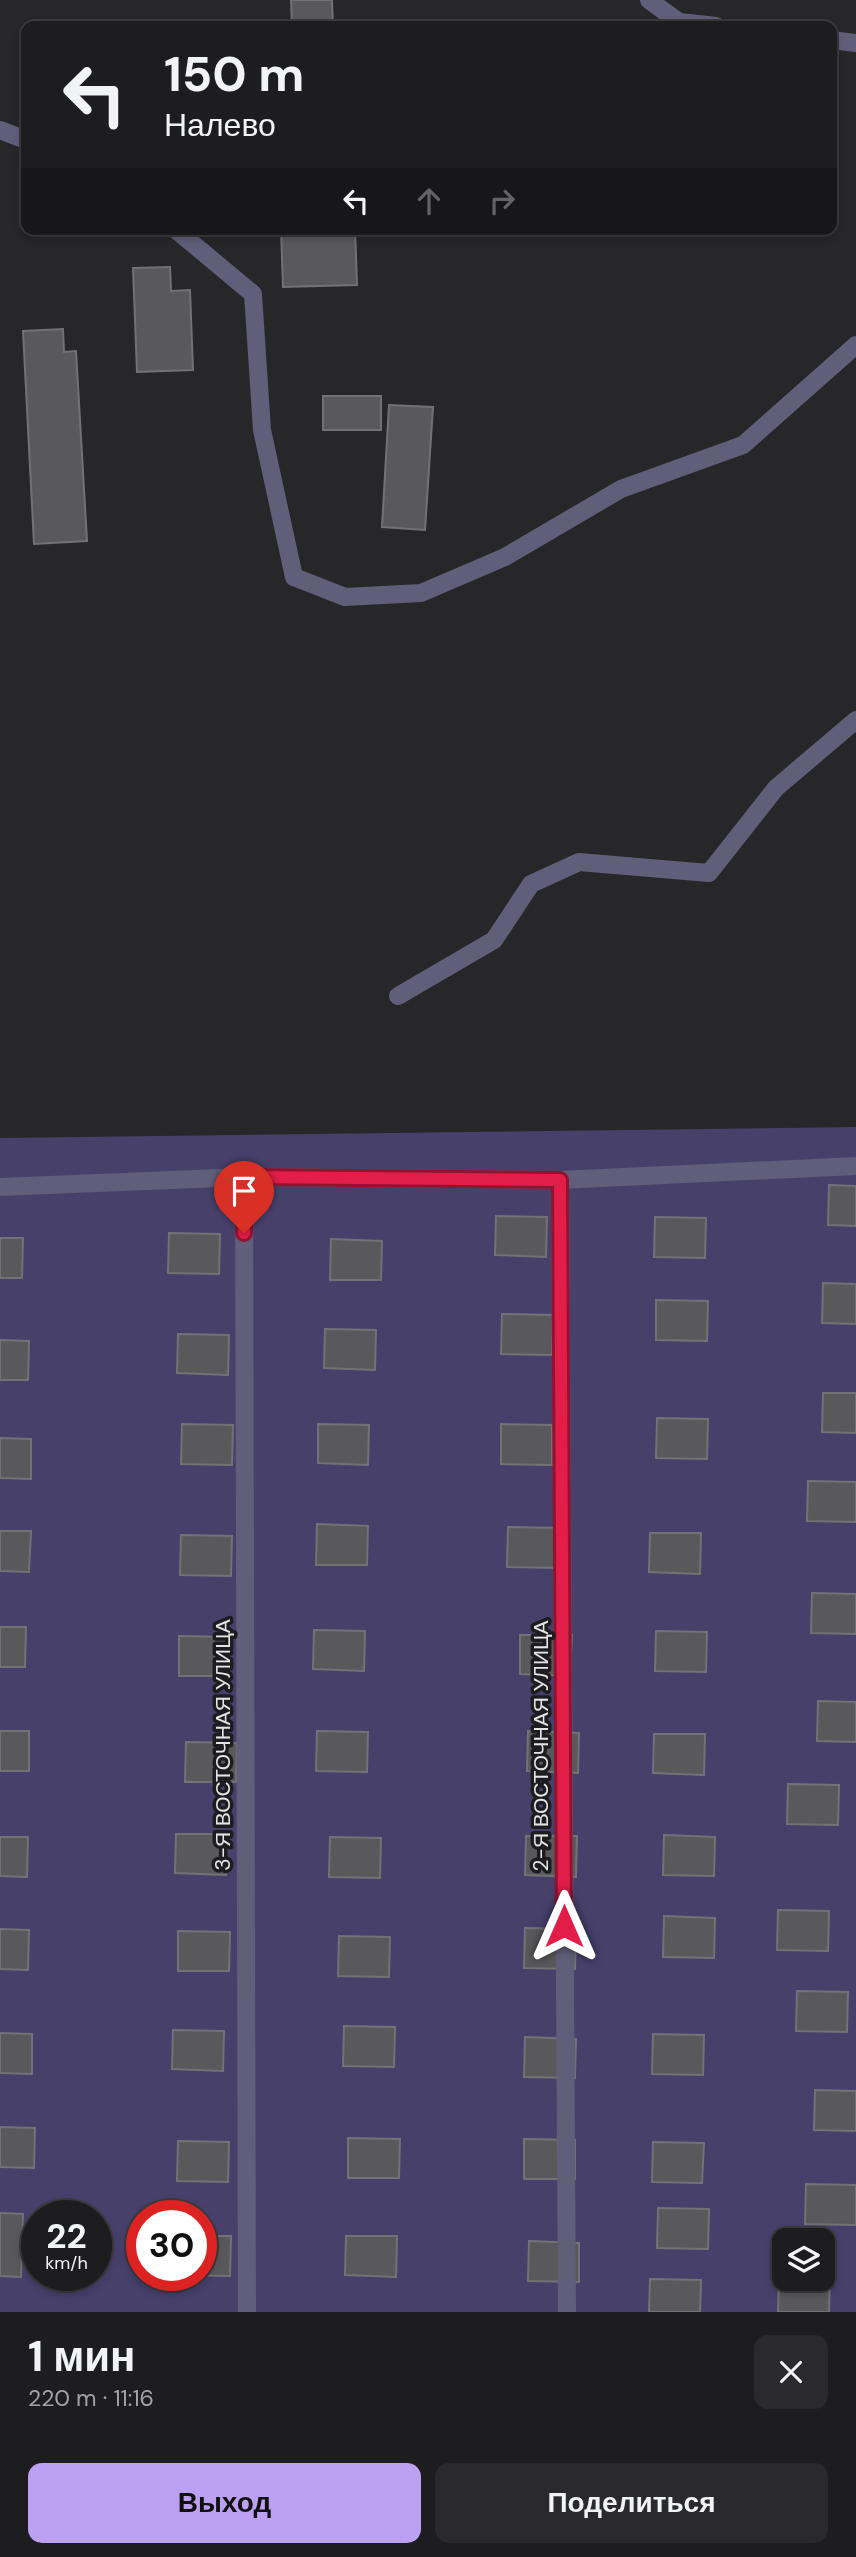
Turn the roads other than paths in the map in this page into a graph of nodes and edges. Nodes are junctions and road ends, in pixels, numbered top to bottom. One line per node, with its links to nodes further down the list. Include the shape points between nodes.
1 (649, 0): 2 (street)
2 (678, 21)
3 (837, 41): 4 (street)
4 (856, 43)
5 (0, 130): 6 (street)
6 (21, 138)
7 (182, 235): 8 (street, via 253,294 262,430 294,577 345,597 421,593 505,558 621,489 743,444)
8 (856, 345)
9 (856, 720): 10 (street, via 776,788 709,873 579,862 531,884 494,940)
10 (398, 996)
11 (856, 1166): 13 (street)
12 (244, 1177): 13 (street); 14 (street); 15 (street, 3-Я ВОСТОЧНАЯ УЛИЦА)
13 (560, 1180): 16 (street, 2-Я ВОСТОЧНАЯ УЛИЦА)
14 (0, 1187)
15 (247, 2312)
16 (566, 2312)

